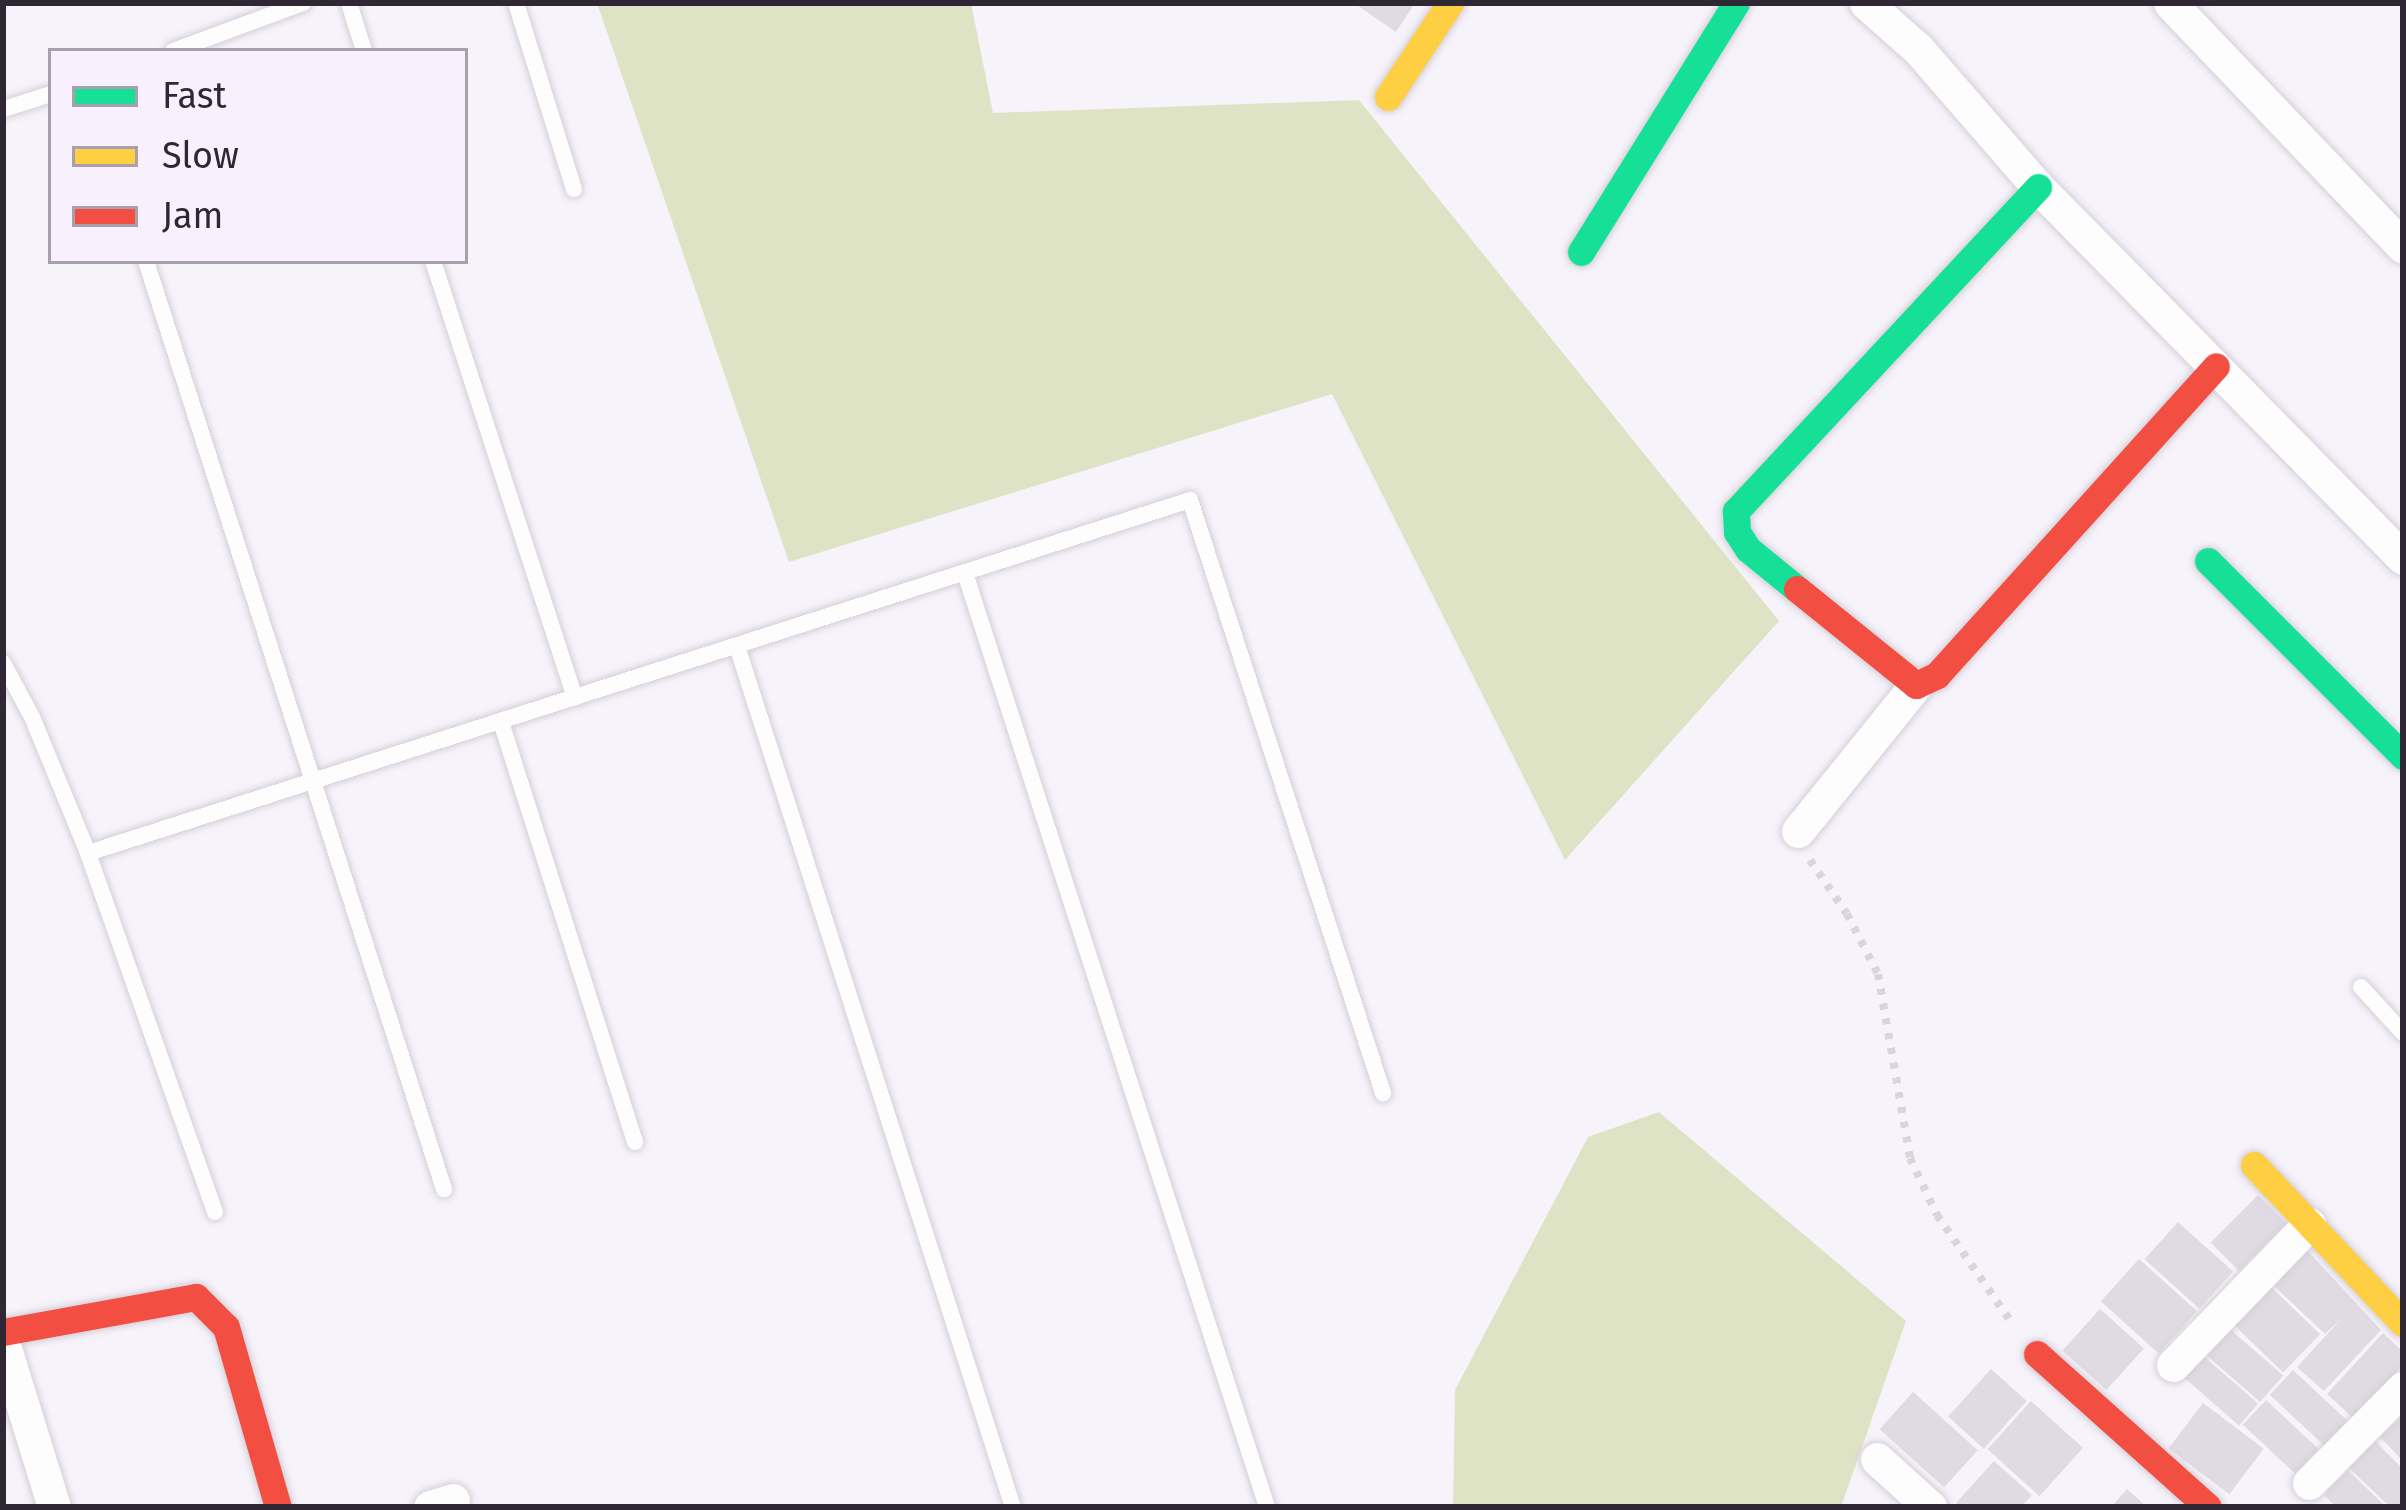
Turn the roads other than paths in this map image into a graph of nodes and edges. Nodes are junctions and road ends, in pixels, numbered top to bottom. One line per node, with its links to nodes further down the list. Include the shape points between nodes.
1 (303, 3): 8 (lane)
2 (349, 3): 9 (lane)
3 (516, 3): 14 (lane)
4 (1450, 3): 11 (street)
5 (1736, 3): 16 (street)
6 (1866, 3): 13 (street, via 1918,49)
7 (2170, 3): 15 (street)
8 (181, 48)
9 (363, 48)
10 (48, 95): 12 (lane)
11 (1388, 97)
12 (4, 109)
13 (2038, 187): 19 (street); 25 (street, via 1736,511 1748,549)
14 (574, 189)
15 (2403, 247)
16 (1581, 252)
17 (147, 264): 29 (lane)
18 (434, 264): 26 (lane)
19 (2216, 365): 20 (street); 25 (street, via 1937,675)
20 (2403, 558)
21 (2208, 561): 28 (street)
22 (964, 573): 23 (lane); 34 (lane, via 1190,500); 51 (lane)
23 (737, 646): 26 (lane); 50 (lane)
24 (3, 663): 31 (lane)
25 (1916, 685): 30 (street)
26 (575, 698): 27 (lane)
27 (501, 722): 29 (lane); 35 (lane)
28 (2403, 756)
29 (314, 784): 31 (lane); 37 (lane)
30 (1798, 831)
31 (88, 853): 38 (lane)
32 (2361, 988): 33 (lane)
33 (2403, 1034)
34 (1383, 1094)
35 (635, 1142)
36 (2254, 1165): 39 (street)
37 (444, 1189)
38 (215, 1212)
39 (2309, 1224): 40 (street); 44 (street)
40 (2403, 1323)
41 (3, 1332): 49 (street, via 196,1297 226,1327)
42 (3, 1342): 48 (street)
43 (2036, 1354): 53 (street)
44 (2173, 1365)
45 (2403, 1388): 47 (street)
46 (1877, 1459): 52 (street)
47 (2309, 1483)
48 (54, 1507)
49 (278, 1507)
50 (1013, 1507)
51 (1267, 1507)
52 (1930, 1507)
53 (2208, 1507)

